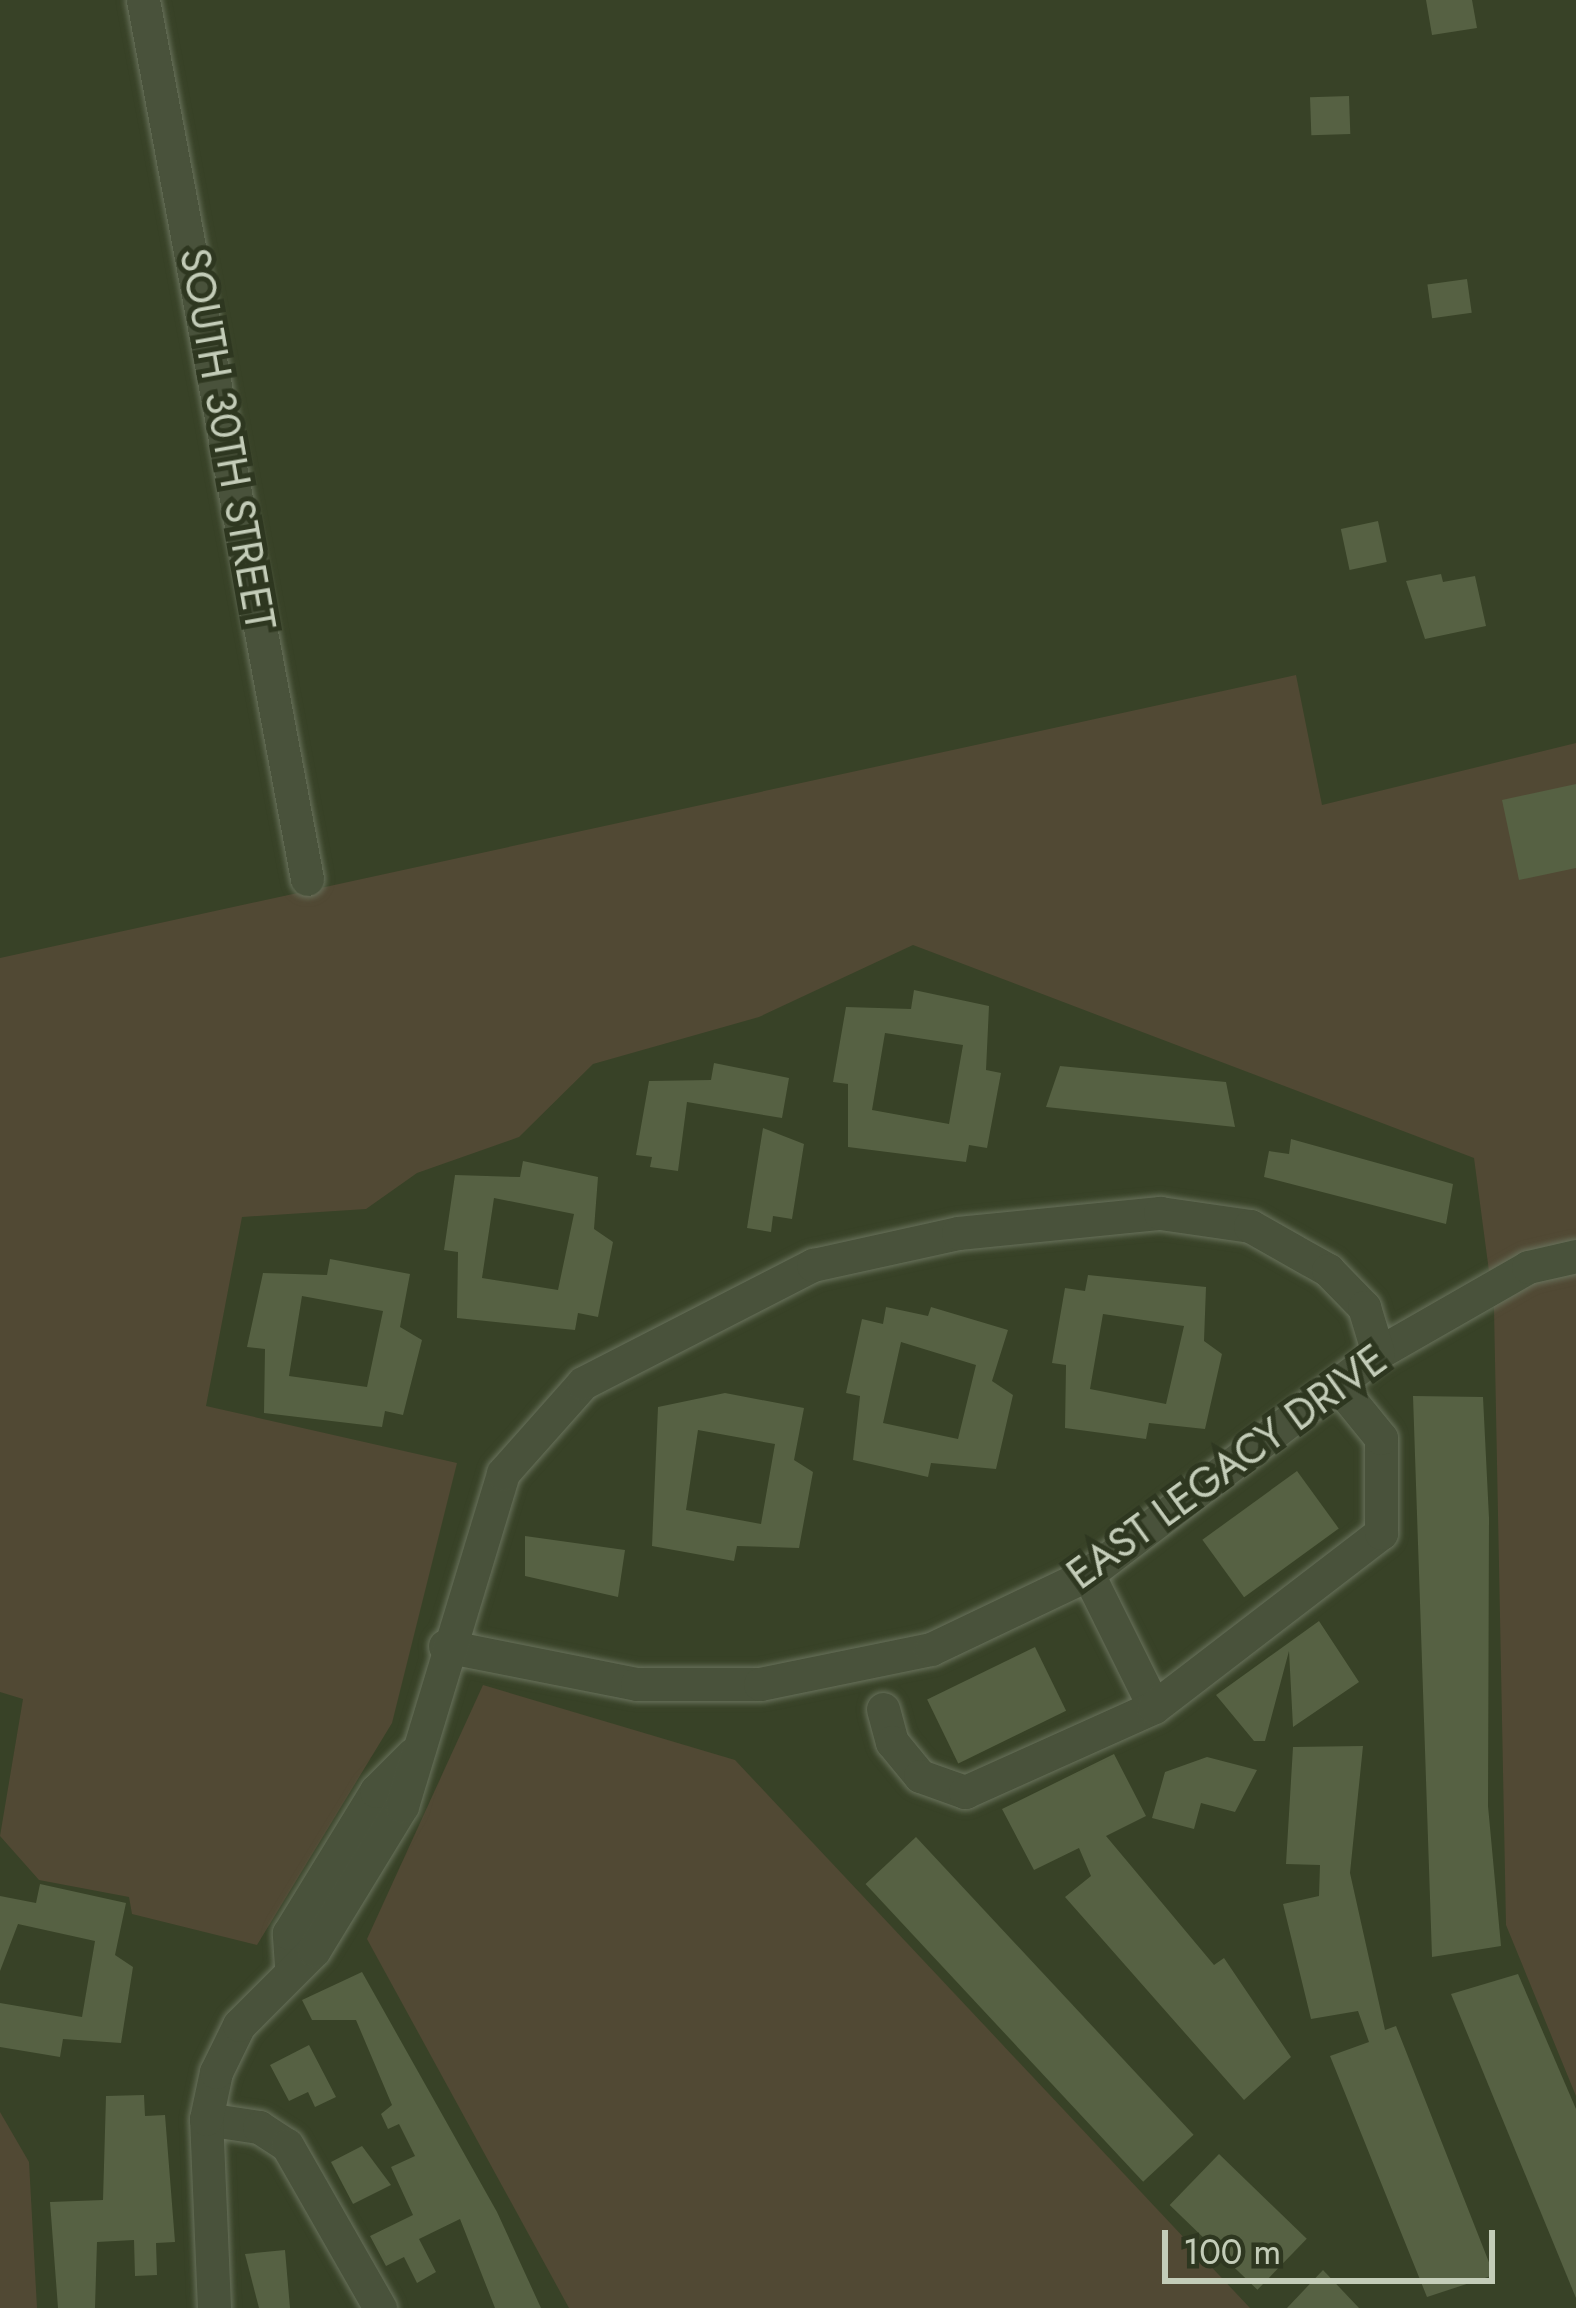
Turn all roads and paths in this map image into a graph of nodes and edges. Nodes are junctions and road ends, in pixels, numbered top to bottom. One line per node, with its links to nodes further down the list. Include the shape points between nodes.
1 (143, 0): 2 (street, SOUTH 30TH STREET)
2 (307, 879)
3 (1576, 1256): 4 (street, EAST LEGACY DRIVE, via 1528,1267)
4 (1378, 1353): 5 (street, EAST LEGACY DRIVE); 7 (street, via 1364,1307 1328,1270 1250,1226 1082,1216 813,1265 641,1345 541,1422 503,1473)
5 (1338, 1384): 6 (street, EAST LEGACY DRIVE); 8 (street, via 1382,1438 1381,1533)
6 (1088, 1574): 7 (street, EAST LEGACY DRIVE, via 931,1649 760,1684 637,1684); 8 (street)
7 (445, 1646): 10 (street, via 401,1806 290,1933 291,1965 239,2025)
8 (1154, 1707): 9 (street, via 965,1792 920,1776)
9 (883, 1709)
10 (206, 2119): 11 (street); 12 (street, via 259,2127 286,2145)
11 (214, 2308)
12 (380, 2308)

